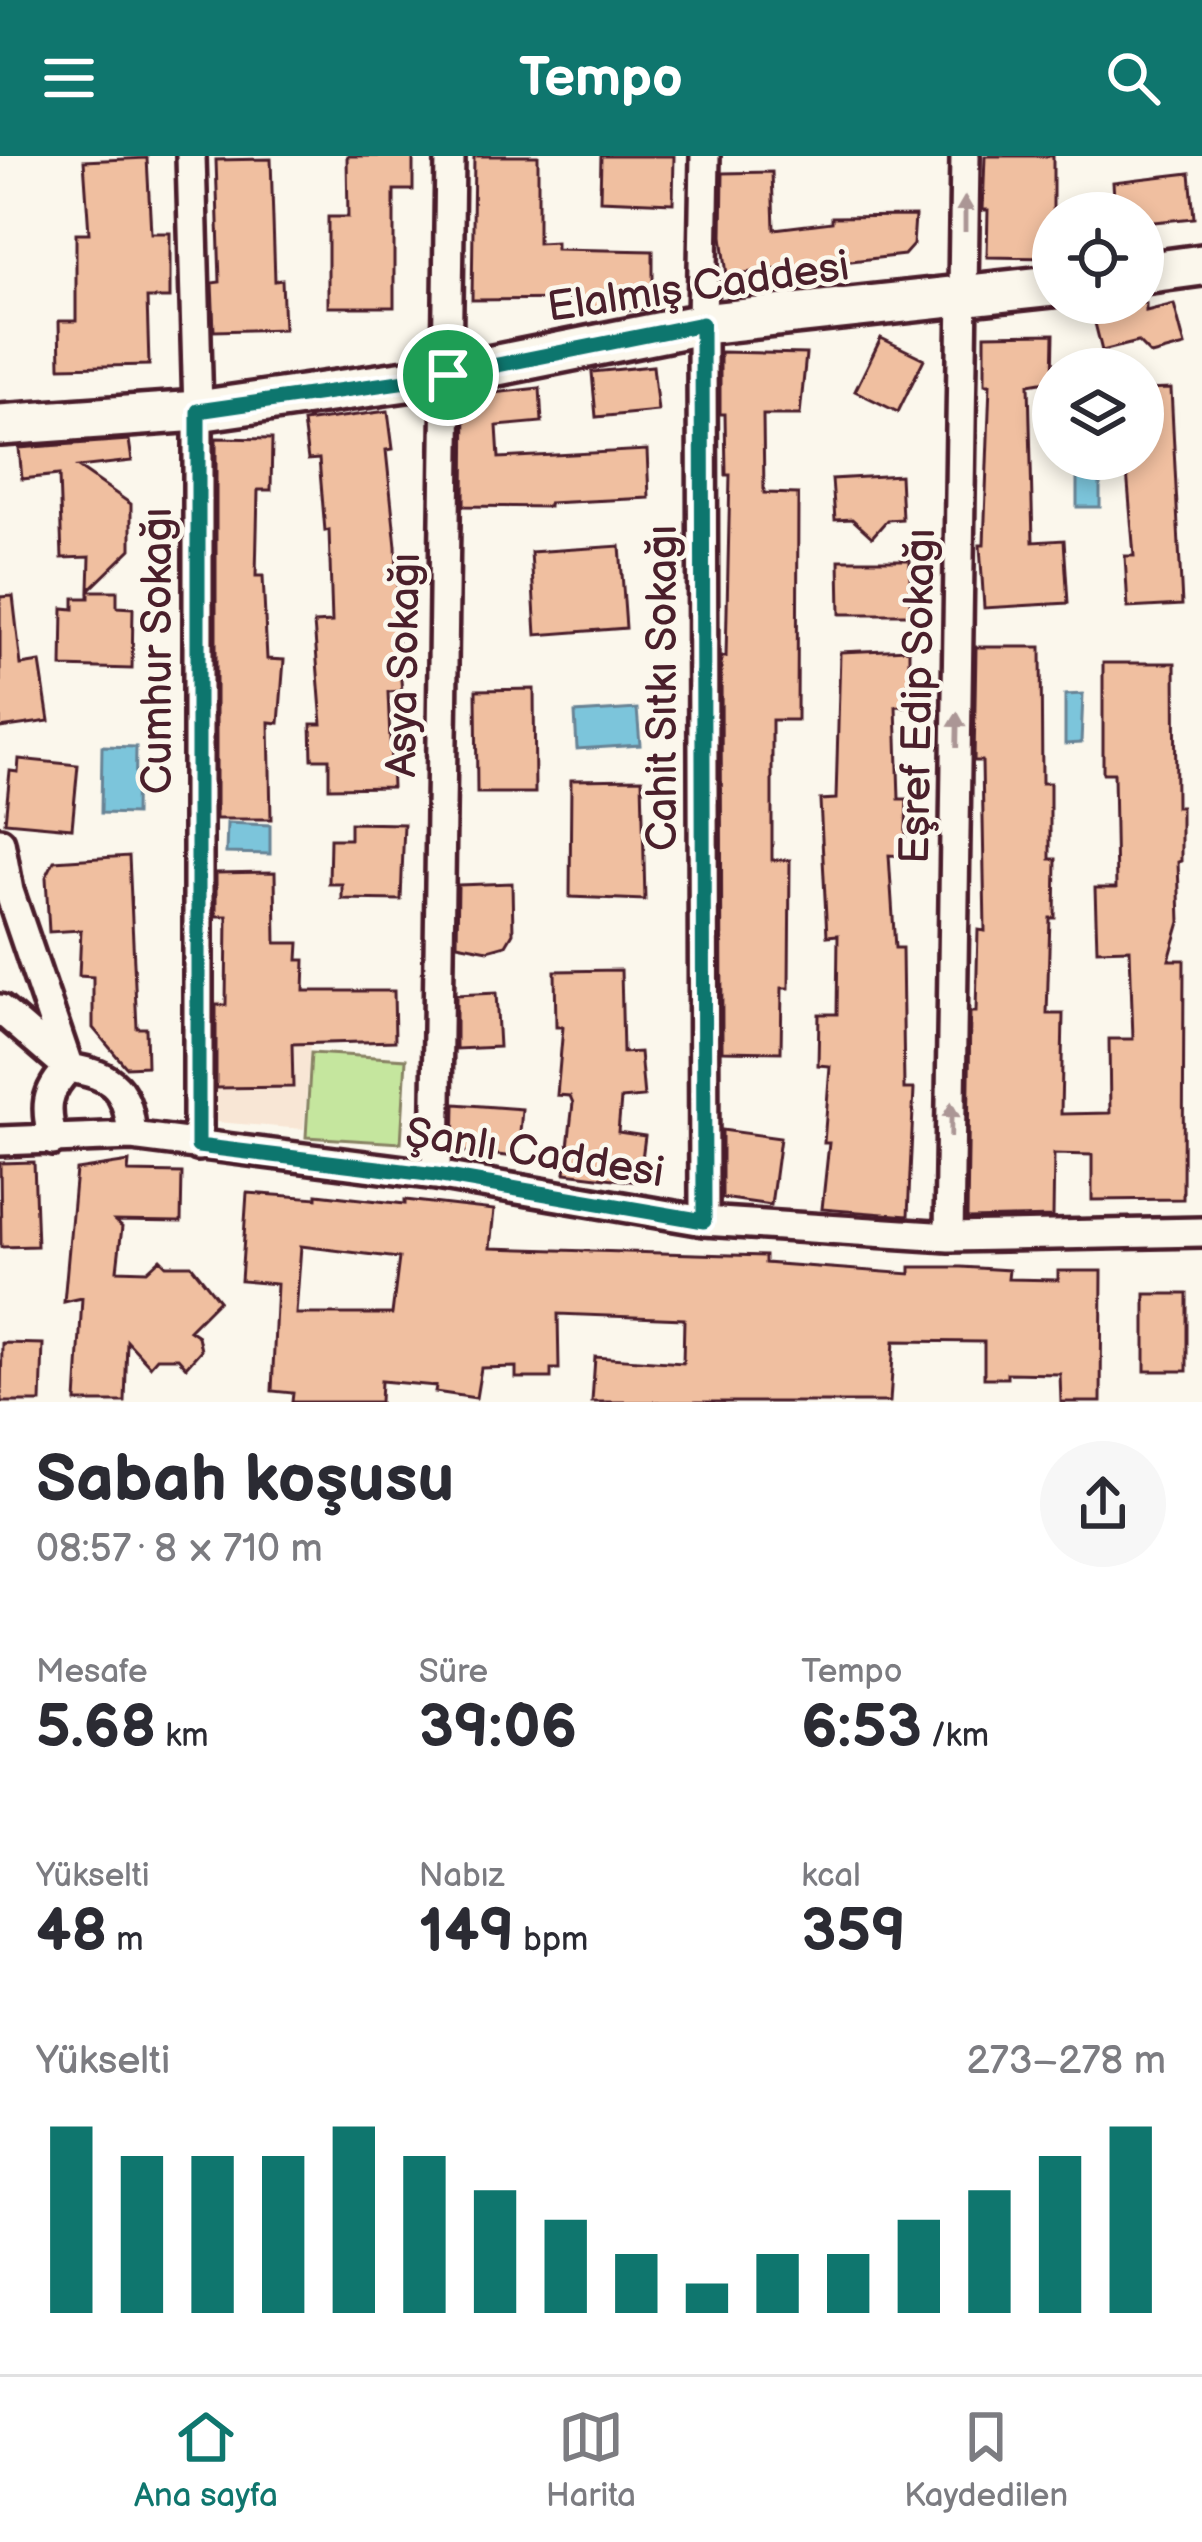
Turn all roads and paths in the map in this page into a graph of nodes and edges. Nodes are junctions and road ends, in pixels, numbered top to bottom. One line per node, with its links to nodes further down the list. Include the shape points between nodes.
1 (191, 156): 11 (street, Cumhur Sokağı)
2 (450, 156): 10 (street, Asya Sokağı)
3 (705, 156): 9 (street, Cahit Sıtkı Sokağı)
4 (965, 156): 8 (street, Eşref Edip Sokağı, one-way to 4)
5 (1202, 265): 6 (street)
6 (1164, 270)
7 (1032, 289): 8 (street, Elalmış Caddesi)
8 (964, 298): 9 (street, Elalmış Caddesi); 23 (street, Eşref Edip Sokağı, one-way to 8)
9 (702, 324): 10 (street, Elalmış Caddesi); 21 (street, Cahit Sıtkı Sokağı)
10 (448, 375): 11 (street, Elalmış Caddesi); 20 (street, Asya Sokağı)
11 (198, 411): 12 (street, Elalmış Caddesi); 19 (street, Cumhur Sokağı)
12 (0, 424)
13 (0, 842): 15 (street)
14 (0, 1009): 15 (street)
15 (69, 1068): 16 (street, via 110,1082 129,1104); 18 (street, via 47,1095)
16 (132, 1136): 18 (street, Şanlı Caddesi); 19 (street, Şanlı Caddesi)
17 (0, 1141): 18 (street, Şanlı Caddesi)
18 (53, 1141)
19 (198, 1146): 20 (street, Şanlı Caddesi)
20 (436, 1175): 21 (street, Şanlı Caddesi)
21 (704, 1221): 23 (street, Şanlı Caddesi)
22 (1202, 1232): 23 (street, Şanlı Caddesi)
23 (949, 1237)

